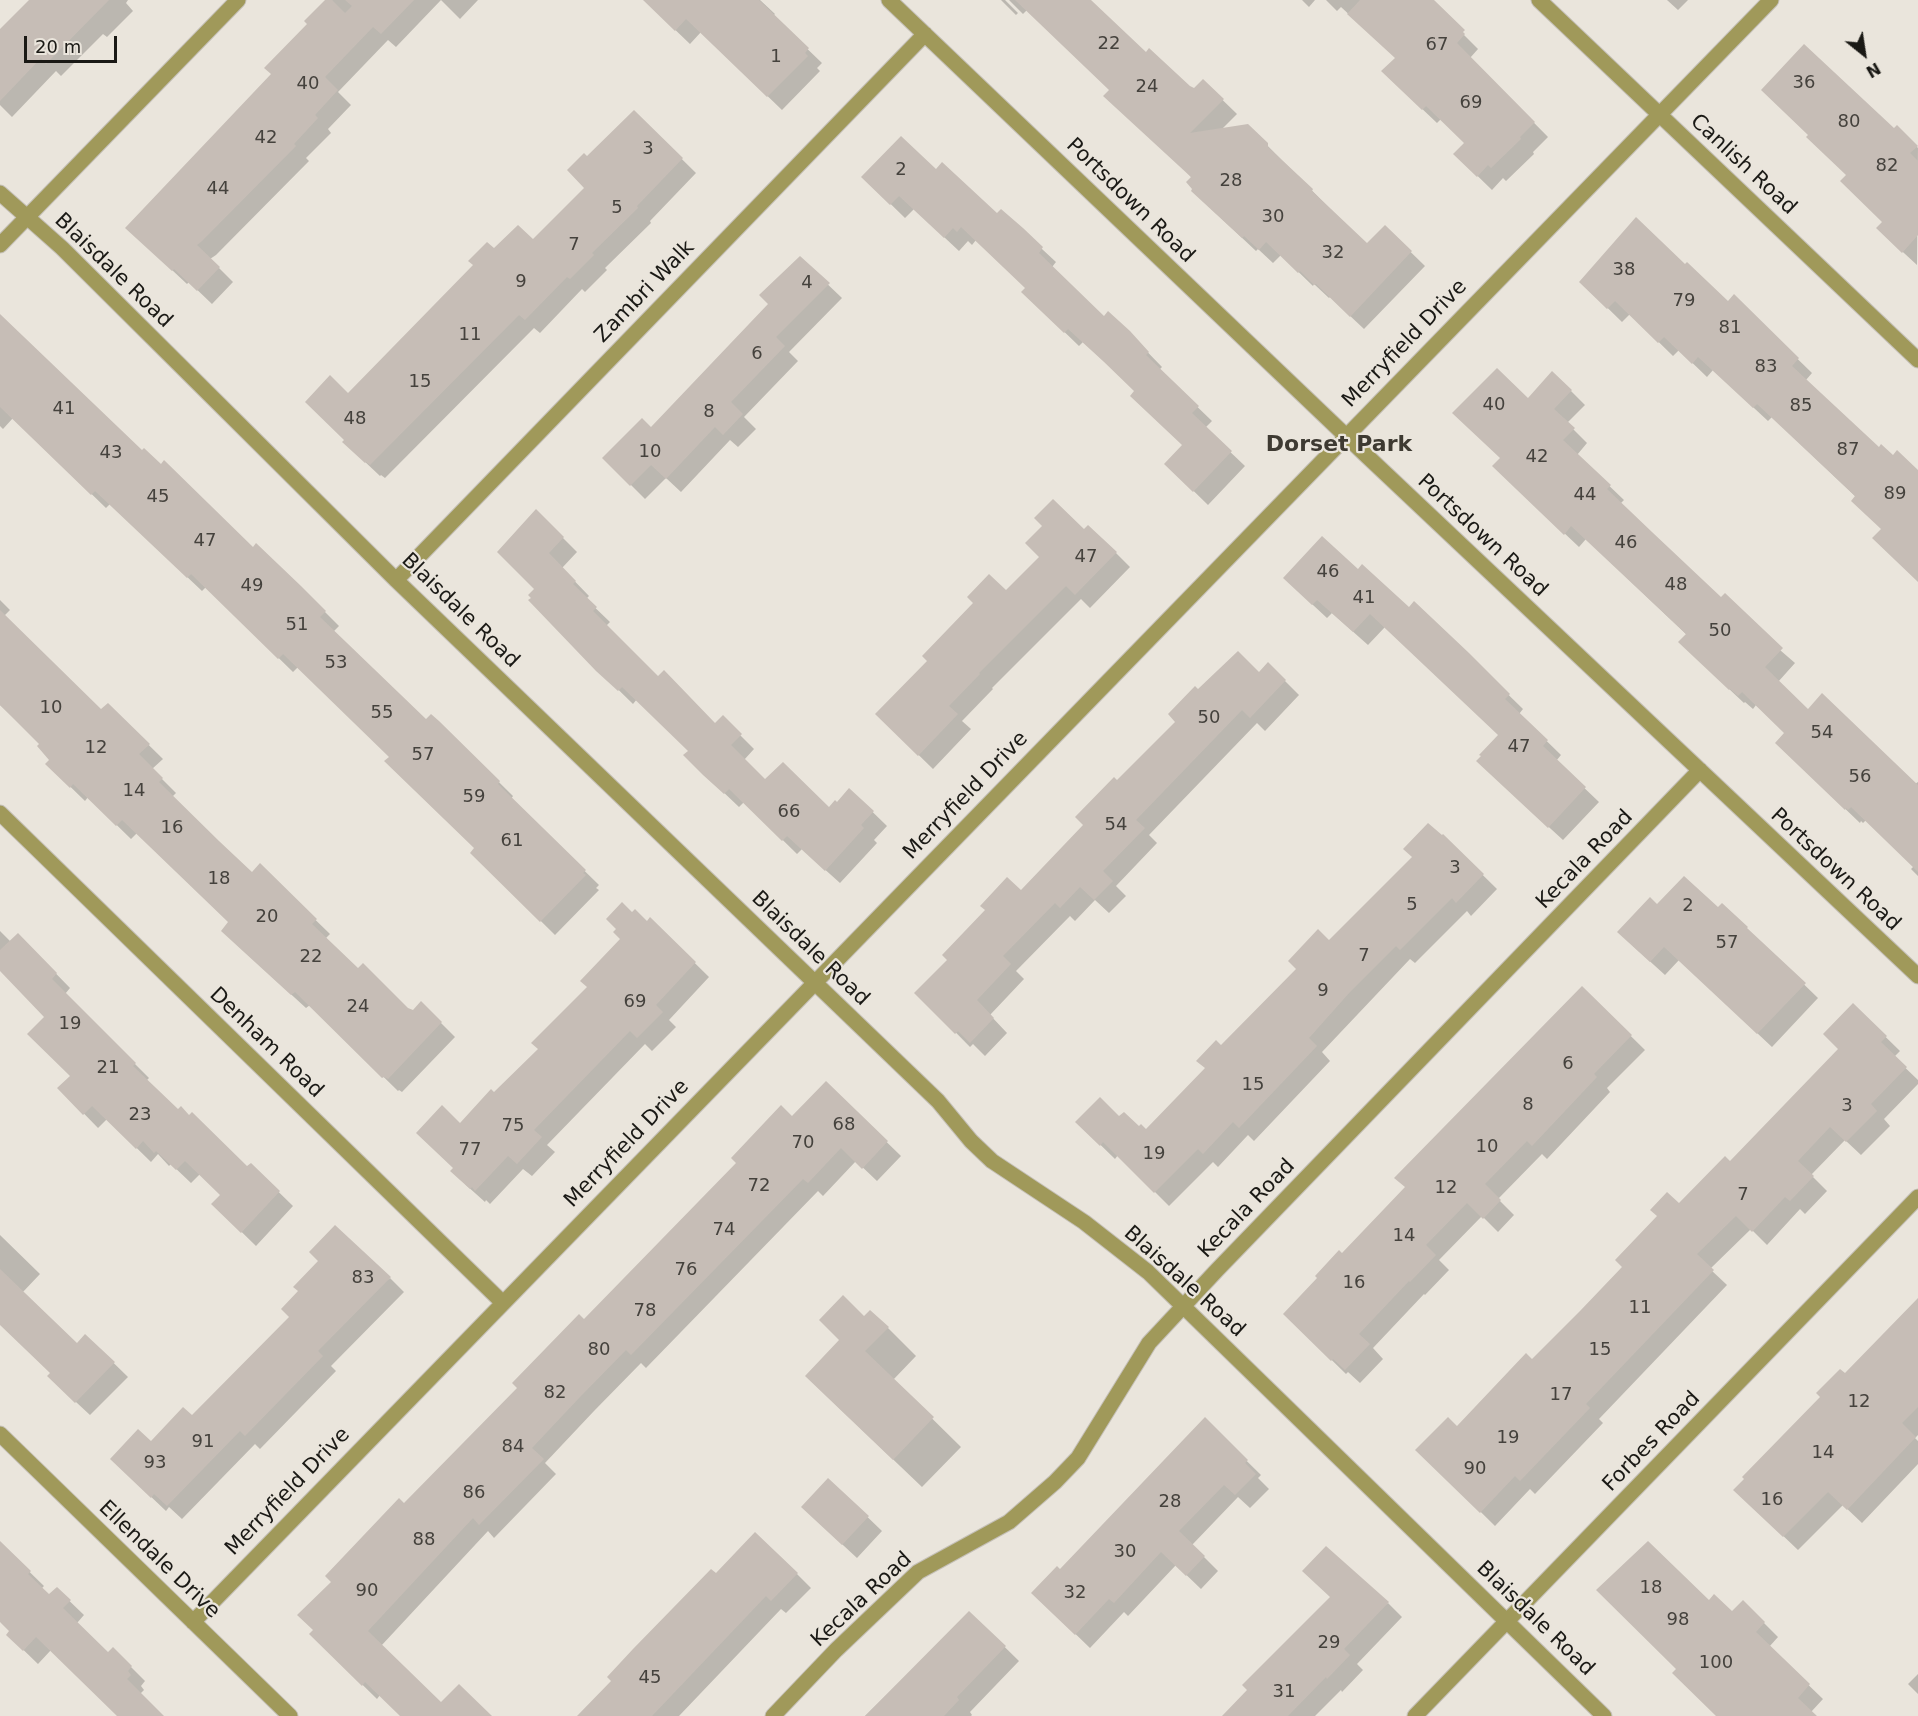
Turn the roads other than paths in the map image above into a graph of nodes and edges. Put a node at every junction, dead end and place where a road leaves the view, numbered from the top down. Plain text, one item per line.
1 (238, 0) edge
2 (889, 0) edge
3 (1539, 0) edge
4 (1771, 0) edge
5 (925, 34) junction
6 (1659, 115) junction
7 (0, 193) edge
8 (27, 217) junction
9 (0, 245) edge
10 (1918, 360) edge
11 (1346, 435) junction
12 (396, 580) junction
13 (1700, 770) junction
14 (0, 813) edge
15 (1918, 976) edge
16 (814, 982) junction
17 (1918, 1197) edge
18 (502, 1302) junction
19 (1184, 1306) junction
20 (0, 1434) edge
21 (193, 1622) junction
22 (1507, 1622) junction
23 (290, 1716) edge
24 (773, 1716) edge
25 (1415, 1716) edge
26 (1604, 1716) edge

1 - 8 street
2 - 5 street, Portsdown Road
3 - 6 street, Canlish Road
4 - 6 street, Merryfield Drive
5 - 11 street, Portsdown Road
5 - 12 street, Zambri Walk
6 - 10 street, Canlish Road
6 - 11 street, Merryfield Drive
7 - 8 street, Blaisdale Road
8 - 9 street
8 - 12 street, Blaisdale Road
11 - 13 street, Portsdown Road
11 - 16 street, Merryfield Drive
12 - 16 street, Blaisdale Road
13 - 15 street, Portsdown Road
13 - 19 street, Kecala Road
14 - 18 street, Denham Road
16 - 18 street, Merryfield Drive
16 - 19 street, Blaisdale Road
17 - 22 street, Forbes Road
18 - 21 street, Merryfield Drive
19 - 22 street, Blaisdale Road
19 - 24 street, Kecala Road
20 - 21 street, Ellendale Drive
21 - 23 street, Ellendale Drive
22 - 25 street, Forbes Road
22 - 26 street, Blaisdale Road

